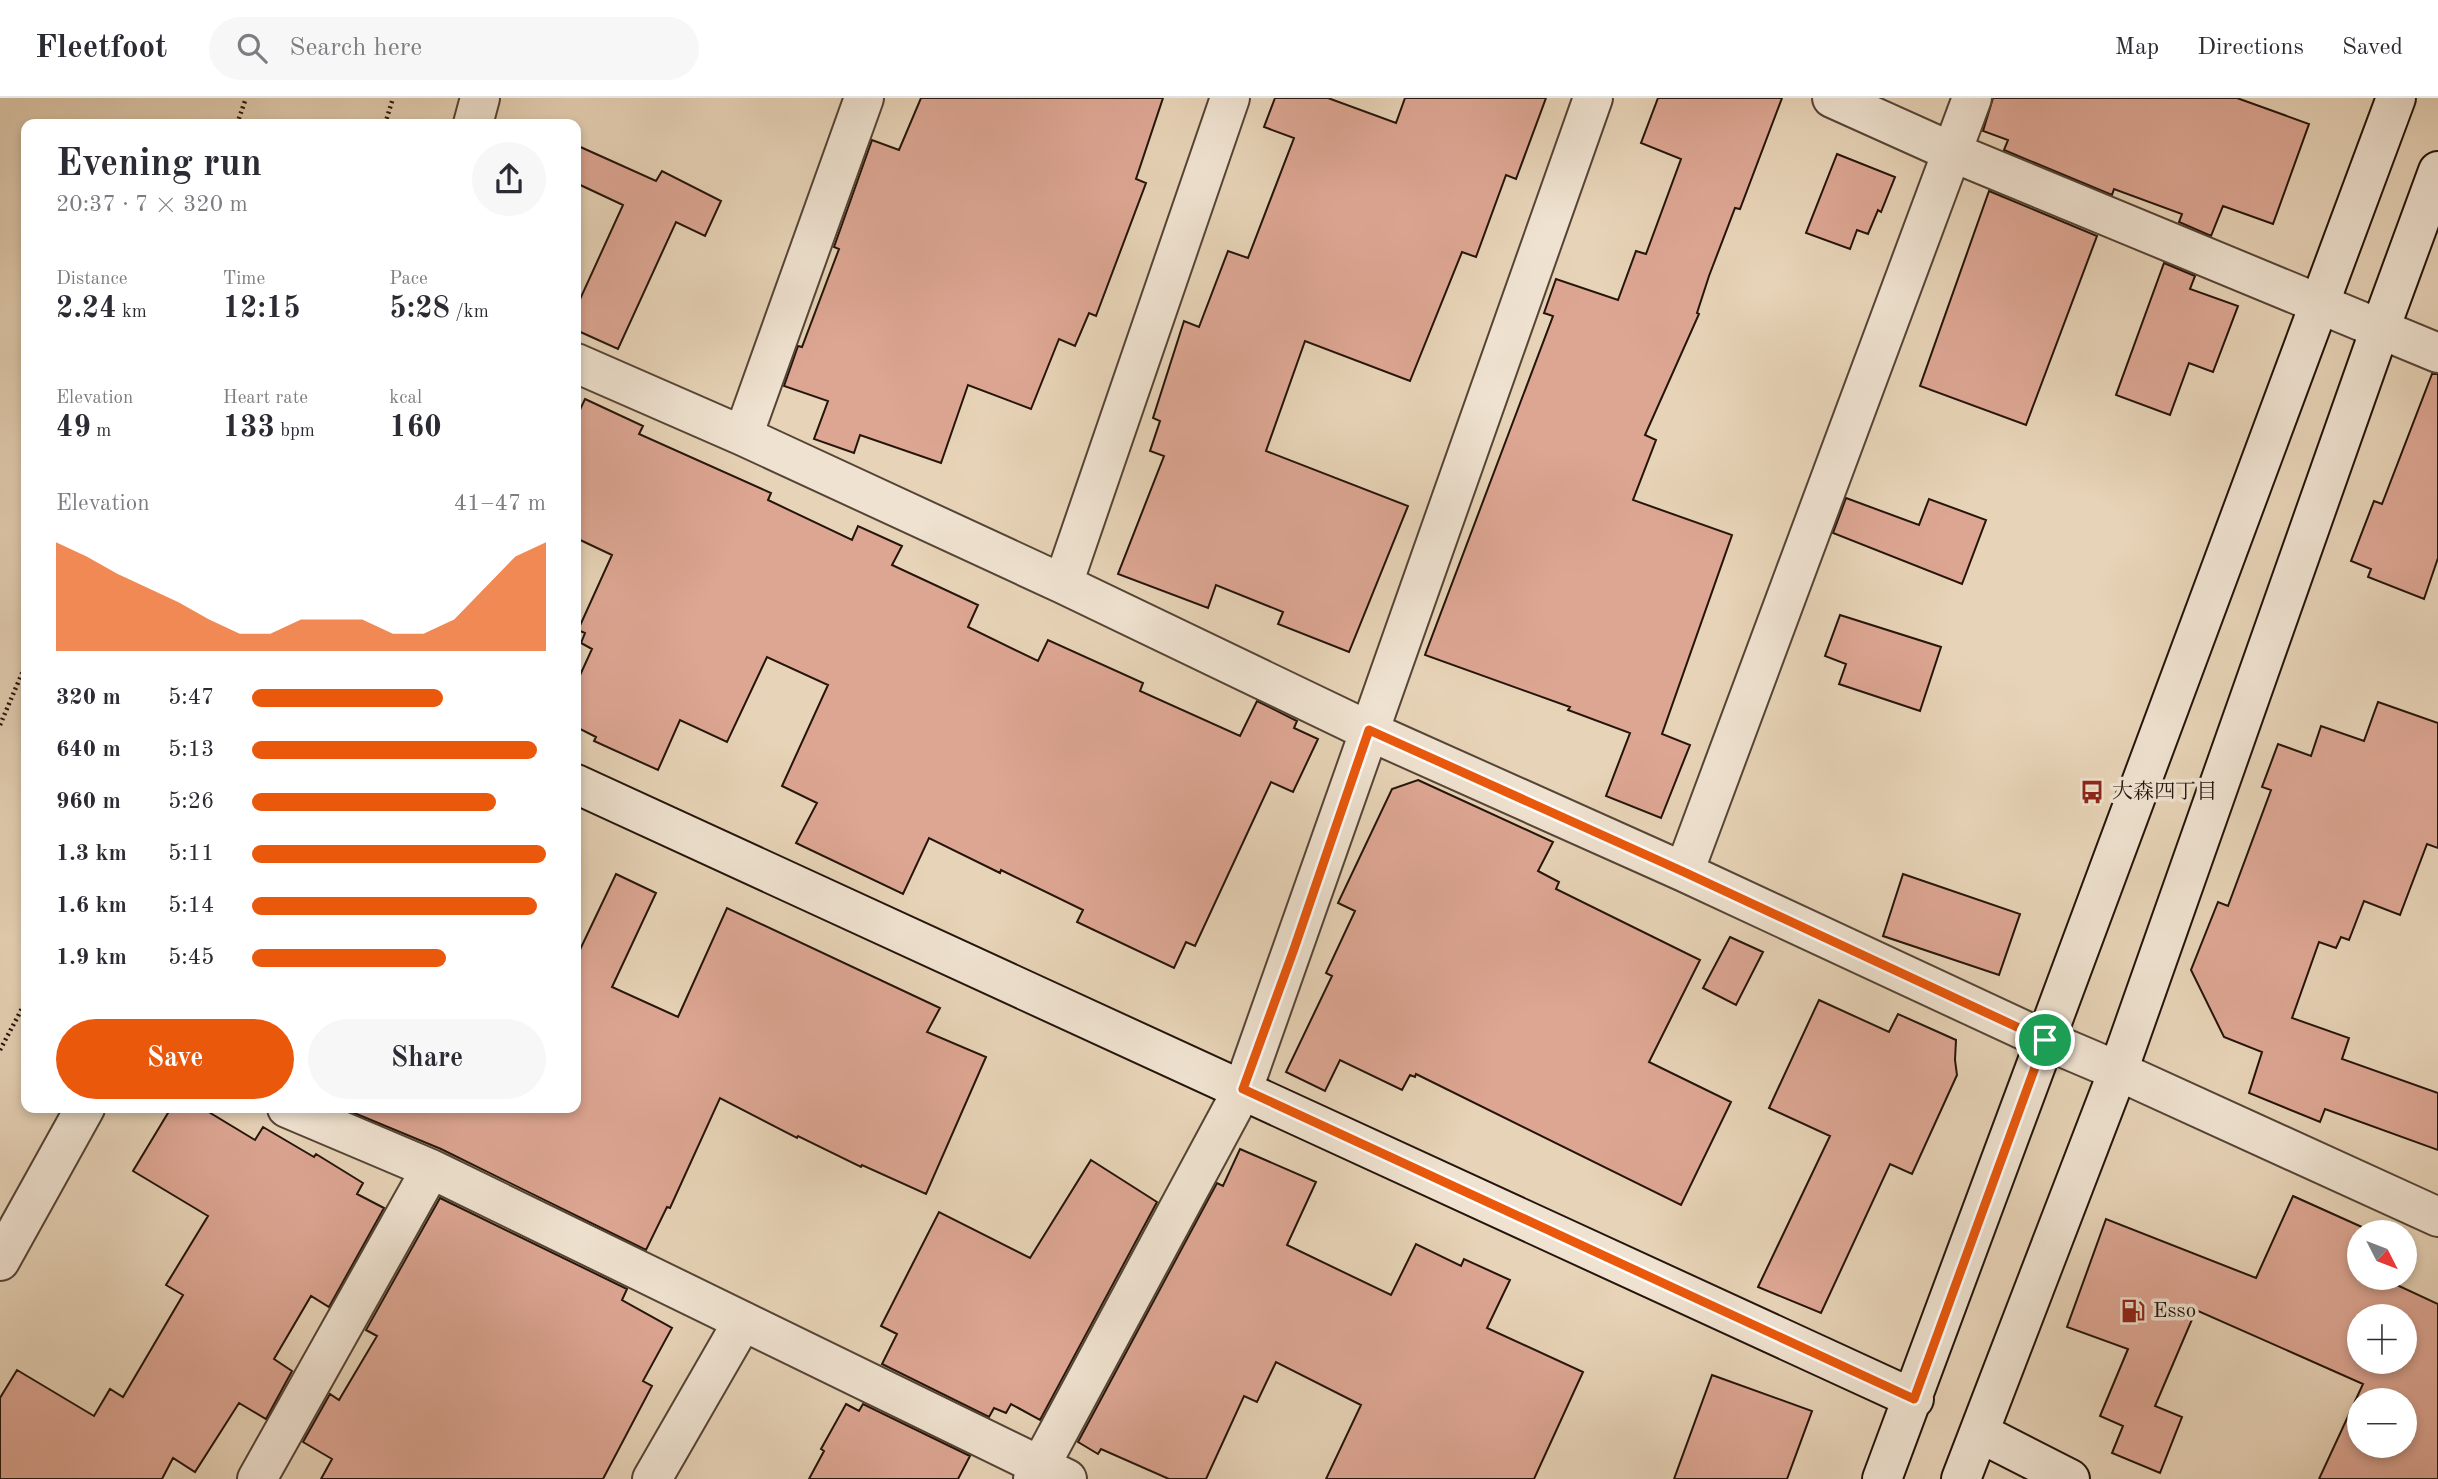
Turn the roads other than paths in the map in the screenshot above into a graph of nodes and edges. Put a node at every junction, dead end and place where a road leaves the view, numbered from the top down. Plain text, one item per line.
1 (480, 98) edge
2 (864, 98) edge
3 (1230, 98) edge
4 (1593, 98) edge
5 (1832, 98) edge
6 (1972, 98) edge
7 (2396, 98) edge
8 (474, 119) edge
9 (1952, 152) junction
10 (2438, 171) edge
11 (2320, 304) junction
12 (2380, 329) junction
13 (2438, 353) edge
14 (581, 365) edge
15 (743, 436) junction
16 (1063, 584) junction
17 (1369, 730) junction
18 (581, 786) edge
19 (1684, 872) junction
20 (2045, 1040) junction
21 (2118, 1071) junction
22 (1243, 1089) junction
23 (82, 1113) edge
24 (299, 1113) edge
25 (431, 1169) junction
26 (2438, 1217) edge
27 (0, 1262) edge
28 (743, 1321) junction
29 (1914, 1399) junction
30 (1980, 1433) junction
31 (1046, 1475) edge
32 (257, 1479) edge
33 (652, 1479) edge
34 (1882, 1479) edge
35 (1961, 1479) edge
36 (2070, 1479) edge

1 - 8 street
2 - 15 street
3 - 16 street
4 - 17 street
5 - 9 street
6 - 9 street
7 - 11 street
9 - 11 street
9 - 19 street
10 - 12 street
11 - 12 street
11 - 20 street
12 - 13 street
12 - 21 street
14 - 15 street
15 - 16 street
16 - 17 street
17 - 19 street
17 - 22 street
18 - 22 street
19 - 20 street
20 - 21 street
20 - 29 street
21 - 26 street
21 - 30 street
22 - 29 street
22 - 31 street
23 - 27 street
24 - 25 street
25 - 28 street
25 - 32 street
28 - 31 street
28 - 33 street
29 - 34 street
30 - 35 street
30 - 36 street

